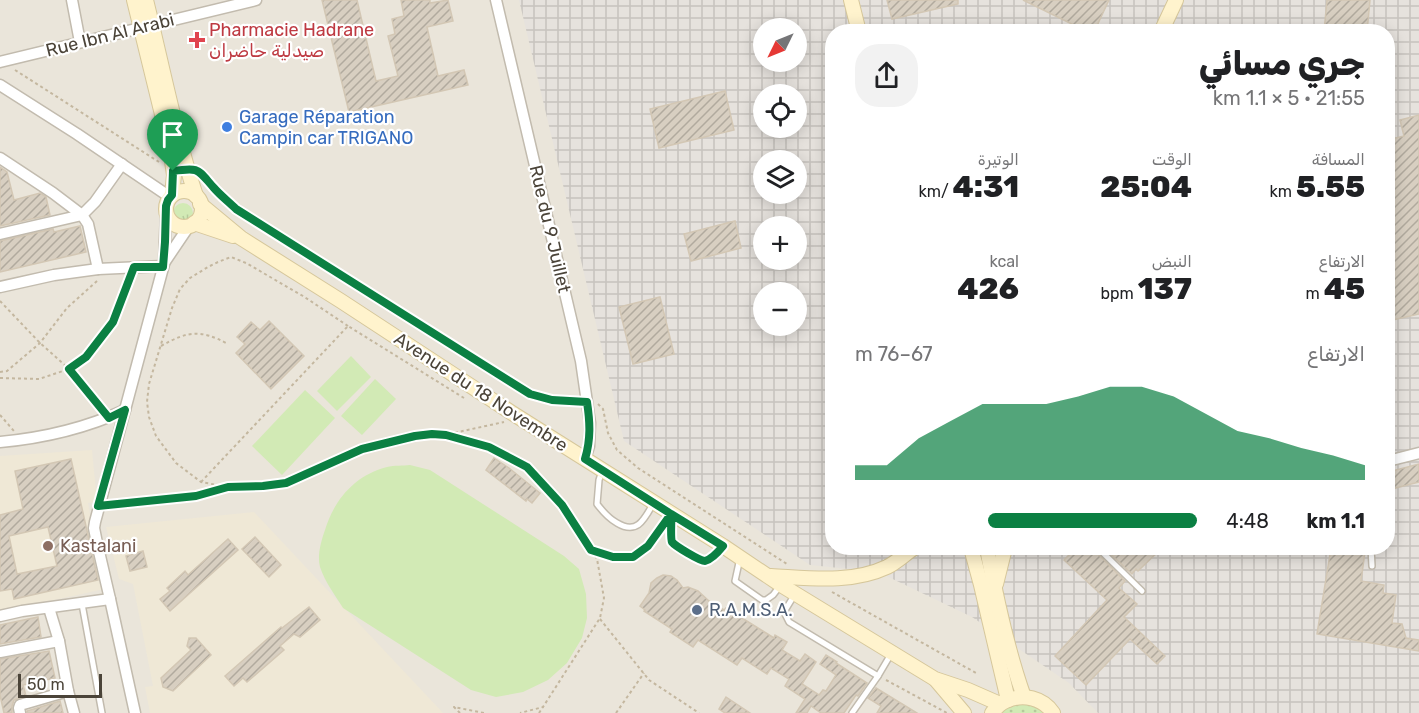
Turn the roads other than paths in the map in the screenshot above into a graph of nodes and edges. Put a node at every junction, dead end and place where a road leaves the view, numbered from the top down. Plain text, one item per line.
1 (72, 0) edge
2 (134, 0) edge
3 (146, 0) edge
4 (256, 0) edge
5 (496, 0) edge
6 (852, 0) edge
7 (1176, 0) edge
8 (857, 24) edge
9 (1165, 24) edge
10 (146, 27) junction
11 (80, 42) junction
12 (1, 62) edge
13 (0, 85) edge
14 (0, 158) edge
15 (122, 164) junction
16 (180, 170) junction
17 (171, 196) junction
18 (198, 200) junction
19 (166, 213) junction
20 (82, 215) junction
21 (192, 225) junction
22 (0, 234) edge
23 (241, 238) junction
24 (164, 265) junction
25 (102, 273) junction
26 (0, 287) edge
27 (125, 410) junction
28 (0, 442) edge
29 (1419, 453) edge
30 (585, 459) junction
31 (1395, 459) edge
32 (602, 470) junction
33 (654, 503) junction
34 (671, 514) junction
35 (723, 546) junction
36 (904, 555) edge
37 (973, 555) edge
38 (988, 555) edge
39 (1003, 555) edge
40 (1105, 555) edge
41 (1371, 555) edge
42 (741, 557) junction
43 (1372, 566) dead end
44 (776, 581) junction
45 (994, 588) junction
46 (1142, 591) dead end
47 (796, 593) junction
48 (110, 599) junction
49 (82, 604) junction
50 (49, 608) junction
51 (0, 616) edge
52 (59, 641) junction
53 (0, 652) edge
54 (892, 653) junction
55 (878, 676) junction
56 (935, 679) junction
57 (68, 691) junction
58 (1024, 697) junction
59 (1000, 706) edge
60 (20, 713) edge
61 (74, 713) edge
62 (102, 713) edge
63 (135, 713) edge
64 (852, 713) edge
65 (964, 713) edge
66 (1053, 713) edge

1 - 11 street
2 - 10 street
3 - 10 street
4 - 10 street, Rue Ibn Al Arabi
5 - 30 street, Rue du 9 Juillet
6 - 8 street
7 - 9 street
10 - 11 street, Rue Ibn Al Arabi
10 - 16 street
11 - 12 street, Rue Ibn Al Arabi
13 - 15 street
14 - 20 street
15 - 17 street
15 - 20 street
16 - 17 street
16 - 18 street
17 - 18 street
17 - 19 street
18 - 21 street
18 - 23 street, Avenue du 18 Novembre
19 - 21 street
19 - 24 street
20 - 22 street
20 - 25 street
21 - 23 street, Avenue du 18 Novembre
21 - 24 street
23 - 30 street, Avenue du 18 Novembre
24 - 25 street
24 - 27 street
25 - 26 street
27 - 28 street
27 - 48 street
29 - 31 street
30 - 32 street, Avenue du 18 Novembre
32 - 33 street, Avenue du 18 Novembre
32 - 33 lane
33 - 34 street, Avenue du 18 Novembre
34 - 35 street, Avenue du 18 Novembre
34 - 35 lane
35 - 42 street, Avenue du 18 Novembre
36 - 44 street
37 - 59 street
38 - 45 street
39 - 45 street
40 - 46 lane
41 - 43 lane
42 - 44 street, Avenue du 18 Novembre
42 - 44 lane
44 - 47 street, Avenue du 18 Novembre
45 - 58 street
47 - 54 street, Avenue du 18 Novembre
47 - 55 lane
48 - 49 street
48 - 63 street
49 - 50 street
49 - 62 lane
50 - 51 street
50 - 52 street
52 - 53 street
52 - 57 street
54 - 55 lane
54 - 56 street, Avenue du 18 Novembre
55 - 64 lane
56 - 59 street, Avenue du 18 Novembre
56 - 65 street, Avenue du 18 Novembre
57 - 60 street
57 - 61 street
58 - 59 street
58 - 66 street

